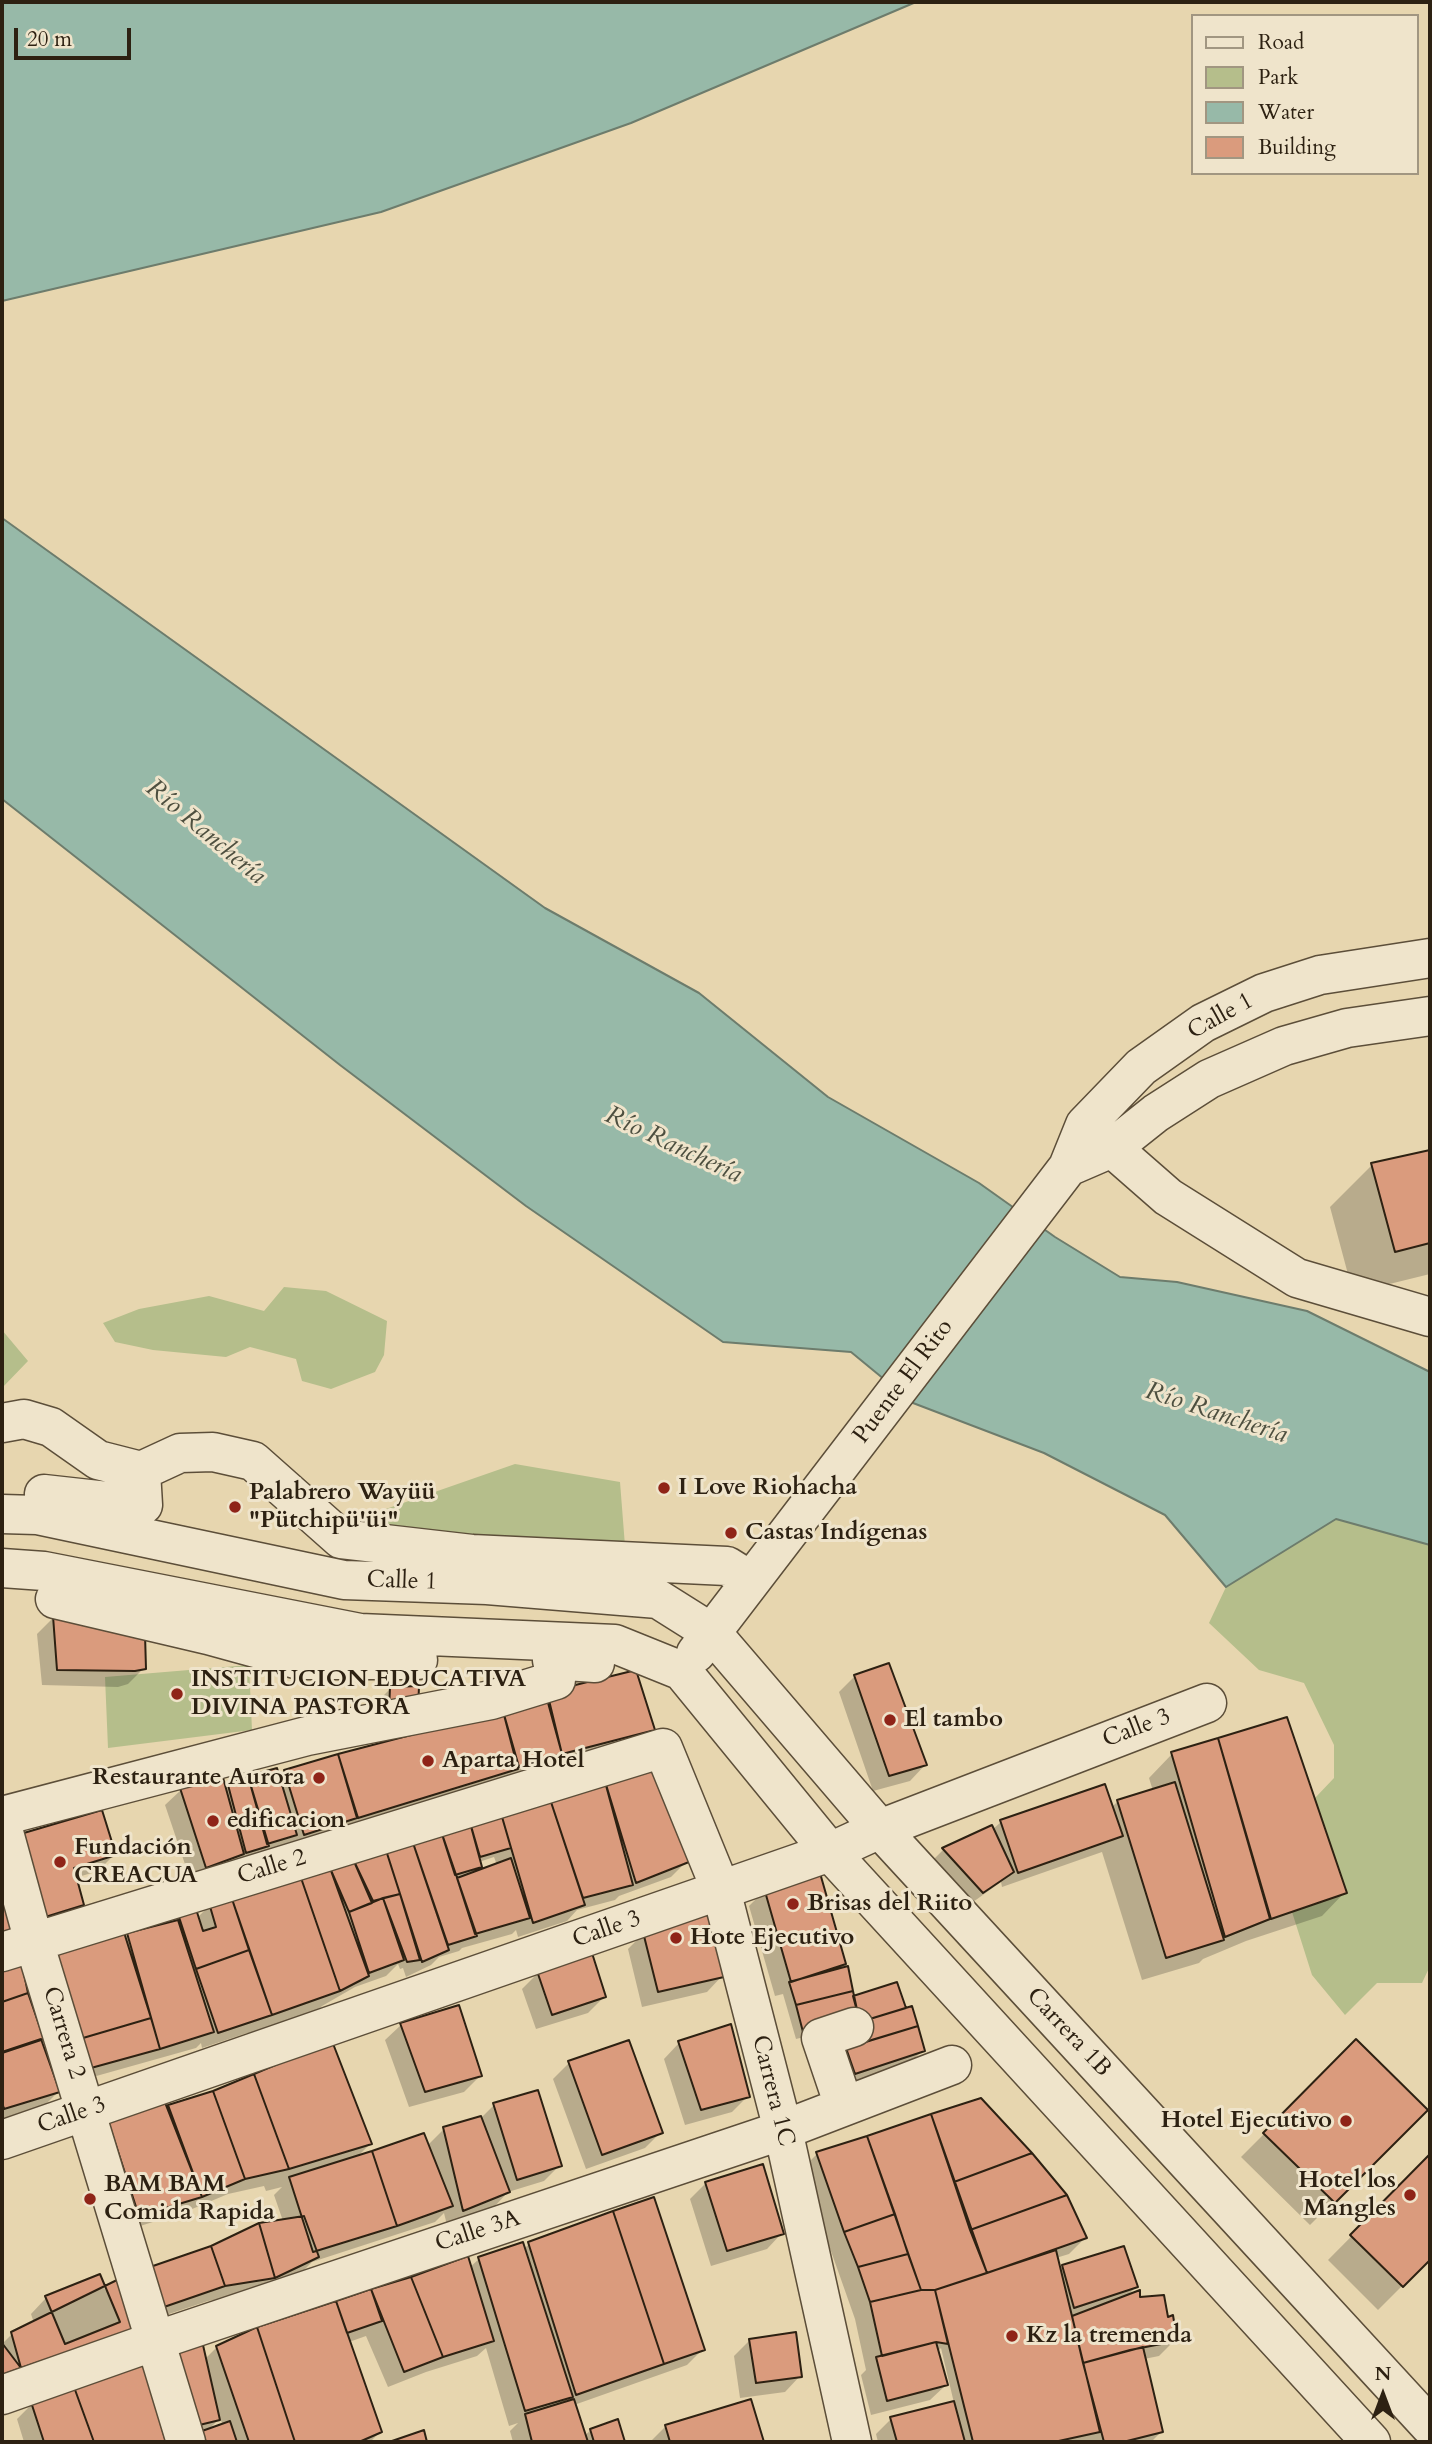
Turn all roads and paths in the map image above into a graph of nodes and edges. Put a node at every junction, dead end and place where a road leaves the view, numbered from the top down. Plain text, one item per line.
1 (1430, 958) edge
2 (1430, 1016) edge
3 (1112, 1148) junction
4 (1068, 1167) junction
5 (1043, 1200) joint
6 (1430, 1317) edge
7 (2, 1423) edge
8 (141, 1471) junction
9 (2, 1489) edge
10 (2, 1514) edge
11 (2, 1569) edge
12 (758, 1572) junction
13 (2, 1591) edge
14 (712, 1633) junction
15 (615, 1644) junction
16 (552, 1660) junction
17 (682, 1671) junction
18 (1207, 1703) dead end
19 (663, 1748) joint
20 (2, 1816) edge
21 (2, 1825) edge
22 (880, 1829) junction
23 (830, 1852) junction
24 (720, 1890) junction
25 (18, 1947) edge
26 (854, 2027) dead end
27 (952, 2065) dead end
28 (845, 2106) junction
29 (87, 2111) junction
30 (783, 2130) junction
31 (2, 2140) edge
32 (155, 2340) junction
33 (2, 2395) edge
34 (1430, 2426) edge
35 (187, 2442) edge
36 (852, 2442) edge
37 (1371, 2442) edge

1 - 4 street, Calle 1
2 - 3 street, Calle 1
3 - 4 street, Calle 1
3 - 6 street
4 - 5 street, Calle 1
5 - 12 street, Puente El Rito
7 - 8 street
8 - 9 street
8 - 12 street
10 - 14 street, Calle 1
11 - 15 street
12 - 14 street
13 - 16 street
14 - 17 street
14 - 22 street, Carrera 1B
15 - 16 street
15 - 17 street
16 - 20 street
17 - 23 street
18 - 22 street, Calle 3
19 - 24 street, Carrera 1C
19 - 25 street, Calle 2
21 - 25 street, Carrera 2
22 - 23 street, Calle 3
22 - 34 street, Carrera 1B
23 - 24 street, Calle 3
23 - 37 street
24 - 29 street, Calle 3
24 - 30 street, Carrera 1C
25 - 29 street, Carrera 2
26 - 28 street
27 - 28 street, Calle 3A
28 - 30 street, Calle 3A
29 - 31 street, Calle 3
29 - 32 street, Carrera 2
30 - 32 street, Calle 3A
30 - 36 street, Carrera 1C
32 - 33 street, Calle 3A
32 - 35 street, Carrera 2

